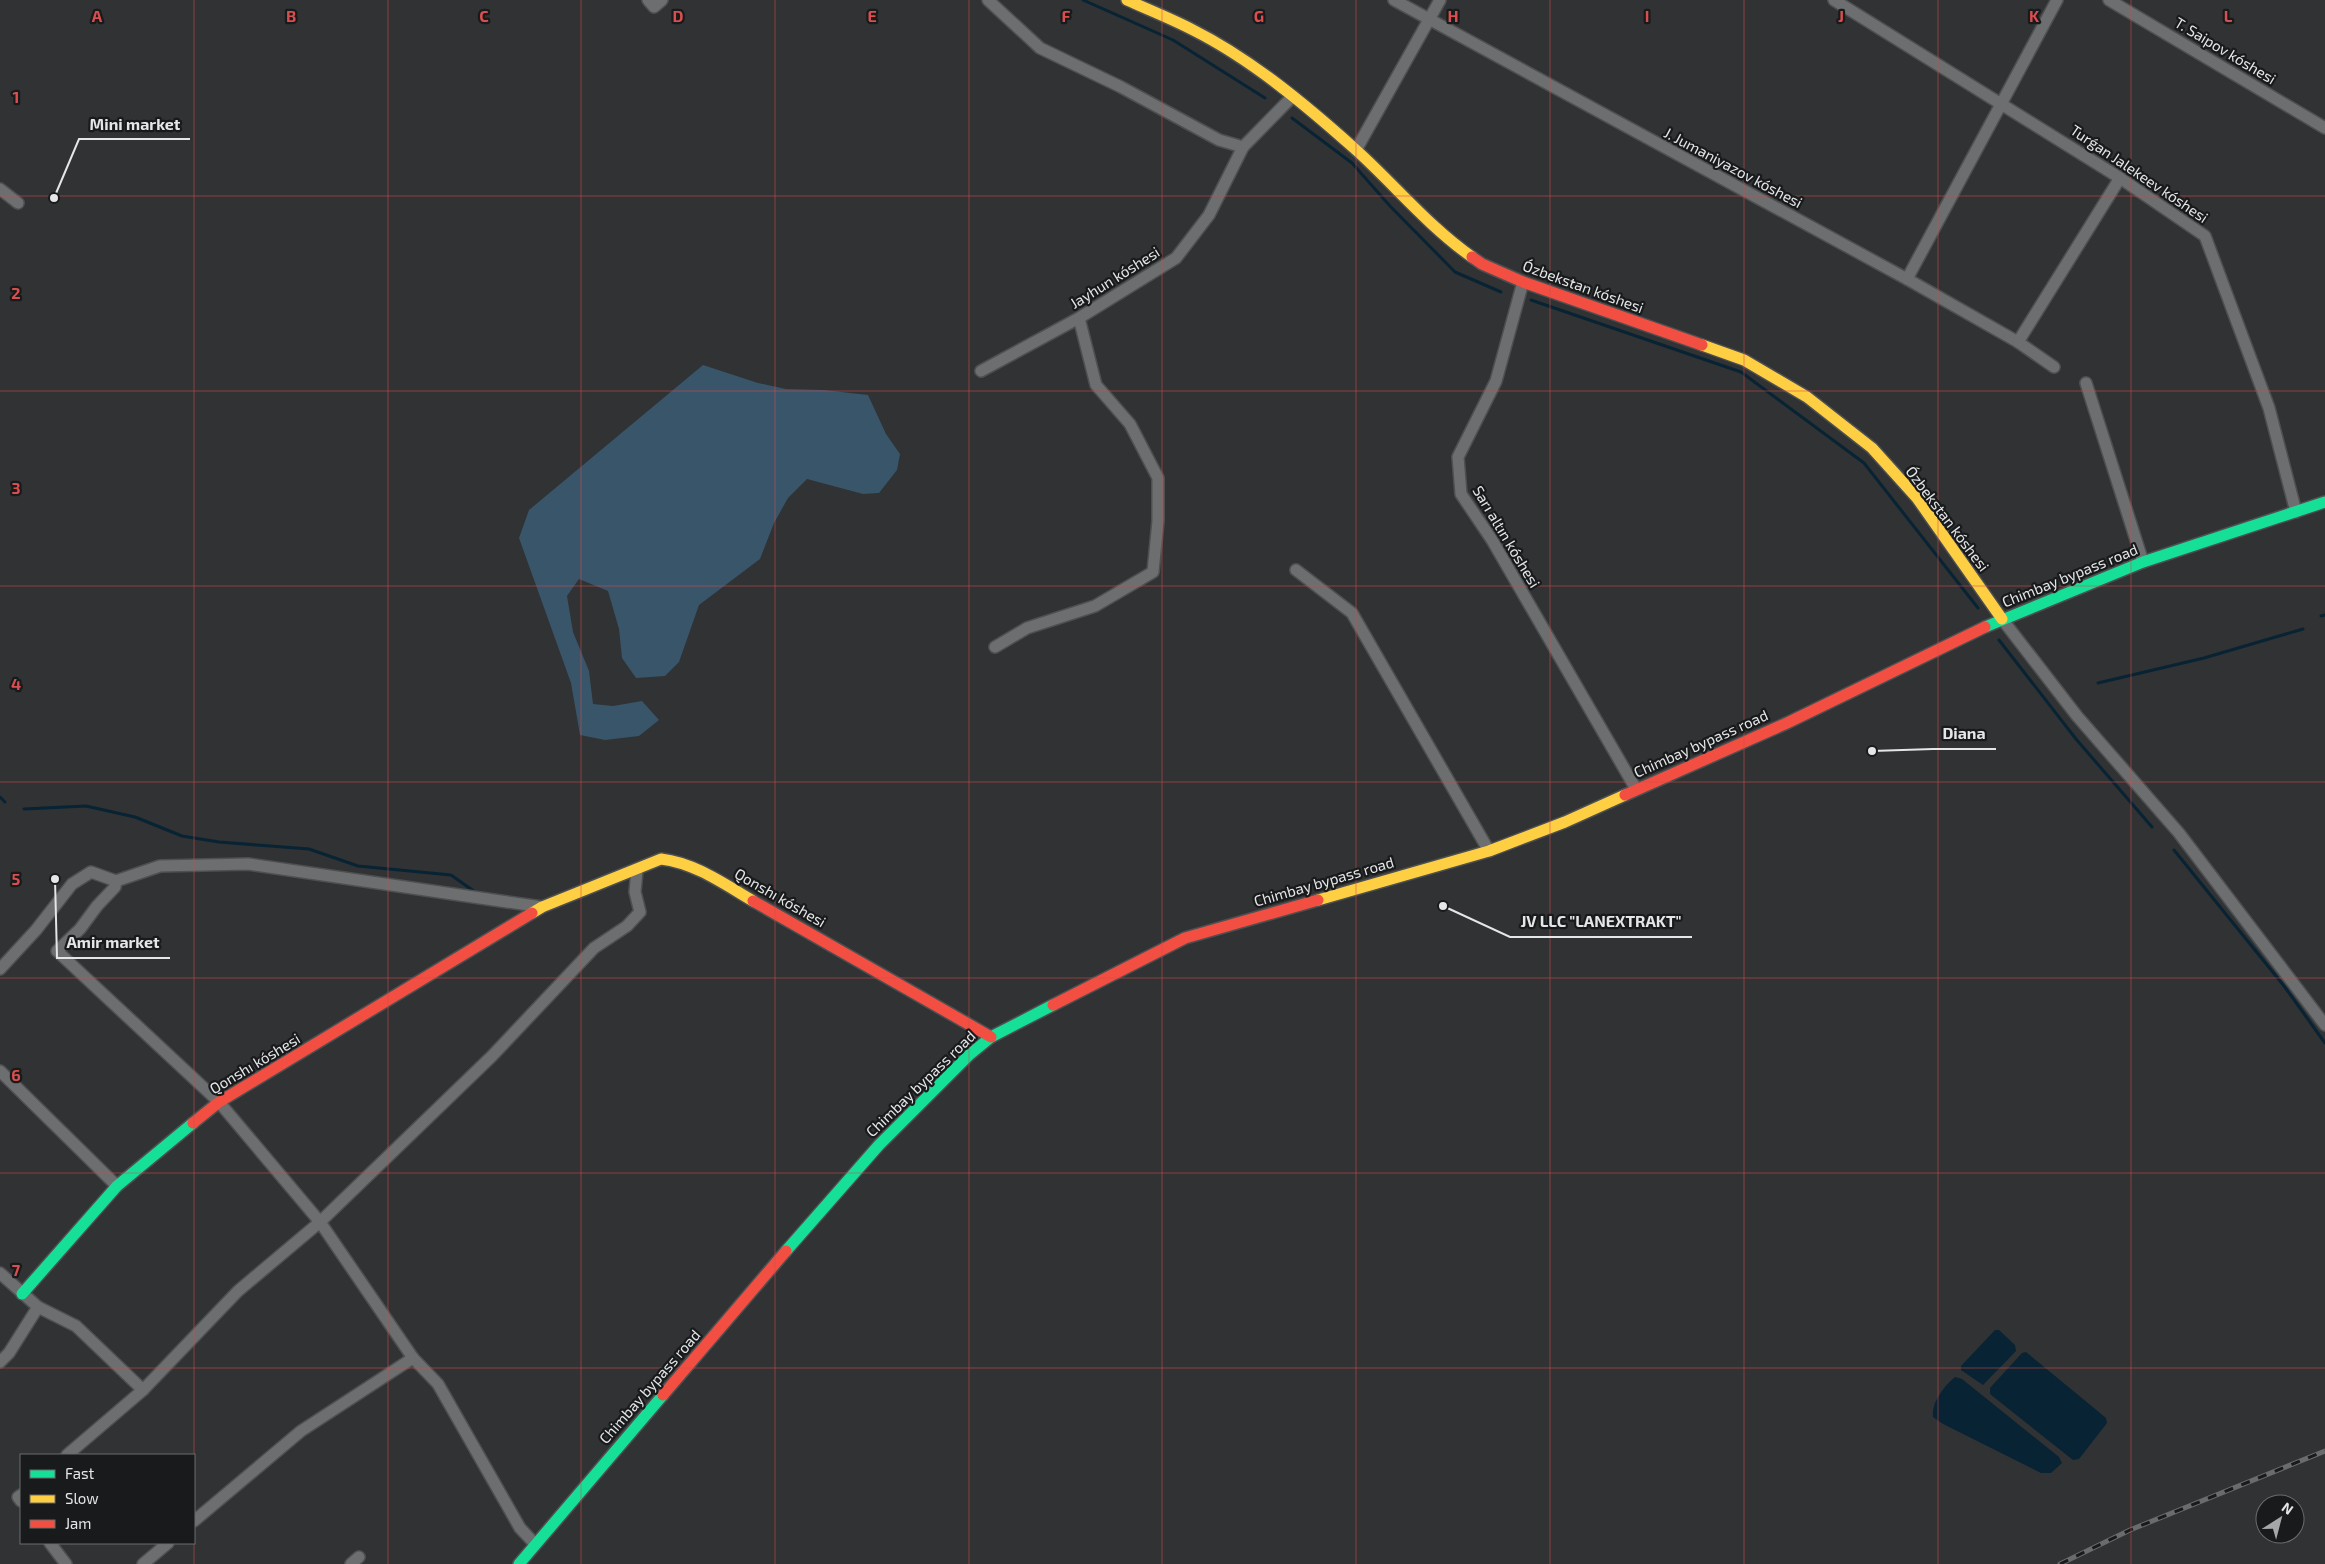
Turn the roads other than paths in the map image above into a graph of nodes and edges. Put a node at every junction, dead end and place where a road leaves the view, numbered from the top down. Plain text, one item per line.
1 (648, 0) edge
2 (662, 0) edge
3 (988, 0) edge
4 (1127, 0) edge
5 (1394, 0) edge
6 (1440, 0) edge
7 (1834, 0) edge
8 (2057, 0) edge
9 (2109, 0) edge
10 (1430, 21) junction
11 (1293, 96) junction
12 (2000, 102) junction
13 (2325, 128) edge
14 (1243, 147) junction
15 (1356, 150) junction
16 (2120, 178) junction
17 (0, 189) edge
18 (18, 203) dead end
19 (1907, 279) junction
20 (1523, 282) junction
21 (1079, 318) junction
22 (2018, 342) junction
23 (2054, 367) dead end
24 (981, 371) dead end
25 (2086, 383) dead end
26 (2325, 502) edge
27 (2296, 512) junction
28 (2143, 562) junction
29 (1296, 570) dead end
30 (2002, 619) junction
31 (995, 647) dead end
32 (1636, 790) junction
33 (1489, 851) junction
34 (637, 870) junction
35 (116, 881) junction
36 (542, 907) junction
37 (0, 969) edge
38 (2325, 1025) edge
39 (991, 1037) junction
40 (0, 1071) edge
41 (219, 1102) junction
42 (117, 1186) junction
43 (320, 1222) junction
44 (0, 1273) edge
45 (22, 1294) junction
46 (38, 1307) junction
47 (413, 1358) junction
48 (0, 1362) edge
49 (143, 1390) junction
50 (68, 1454) edge
51 (195, 1520) edge
52 (51, 1544) edge
53 (167, 1544) edge
54 (536, 1544) junction
55 (66, 1564) edge
56 (143, 1564) edge
57 (519, 1564) edge

1 - 2 street
3 - 14 street
4 - 11 street, Ózbekstan kóshesi
5 - 10 street, J. Jumaniyazov kóshesi
6 - 10 street
7 - 12 street, Turǵan Jalekeev kóshesi
8 - 12 street
9 - 13 street, T. Saipov kóshesi
10 - 15 street
10 - 19 street, J. Jumaniyazov kóshesi
11 - 14 street, Jayhun kóshesi
11 - 15 street, Ózbekstan kóshesi
12 - 16 street, Turǵan Jalekeev kóshesi
12 - 19 street
14 - 21 street, Jayhun kóshesi
15 - 20 street, Ózbekstan kóshesi
16 - 22 street
16 - 27 street, Turǵan Jalekeev kóshesi
17 - 18 street
19 - 22 street, J. Jumaniyazov kóshesi
20 - 30 street, Ózbekstan kóshesi
20 - 32 street, Sarı altın kóshesi
21 - 24 street, Jayhun kóshesi
21 - 31 street
22 - 23 street, J. Jumaniyazov kóshesi
25 - 28 street
26 - 27 street, Chimbay bypass road
27 - 28 street, Chimbay bypass road
28 - 30 street, Chimbay bypass road
29 - 33 street
30 - 32 street, Chimbay bypass road
30 - 38 street
32 - 33 street, Chimbay bypass road
33 - 39 street, Chimbay bypass road
34 - 36 street, Qonshı kóshesi
34 - 39 street, Qonshı kóshesi
34 - 43 street
35 - 36 street, Qonshı kóshesi
35 - 37 street
35 - 41 street
36 - 41 street, Qonshı kóshesi
39 - 54 street, Chimbay bypass road
40 - 42 street
41 - 42 street, Qonshı kóshesi
41 - 43 street
42 - 45 street, Qonshı kóshesi
43 - 47 street
43 - 49 street
44 - 45 street
45 - 46 street
46 - 48 street
46 - 49 street
47 - 51 street
47 - 54 street
49 - 50 street
52 - 55 street
53 - 56 street
54 - 57 street, Chimbay bypass road

